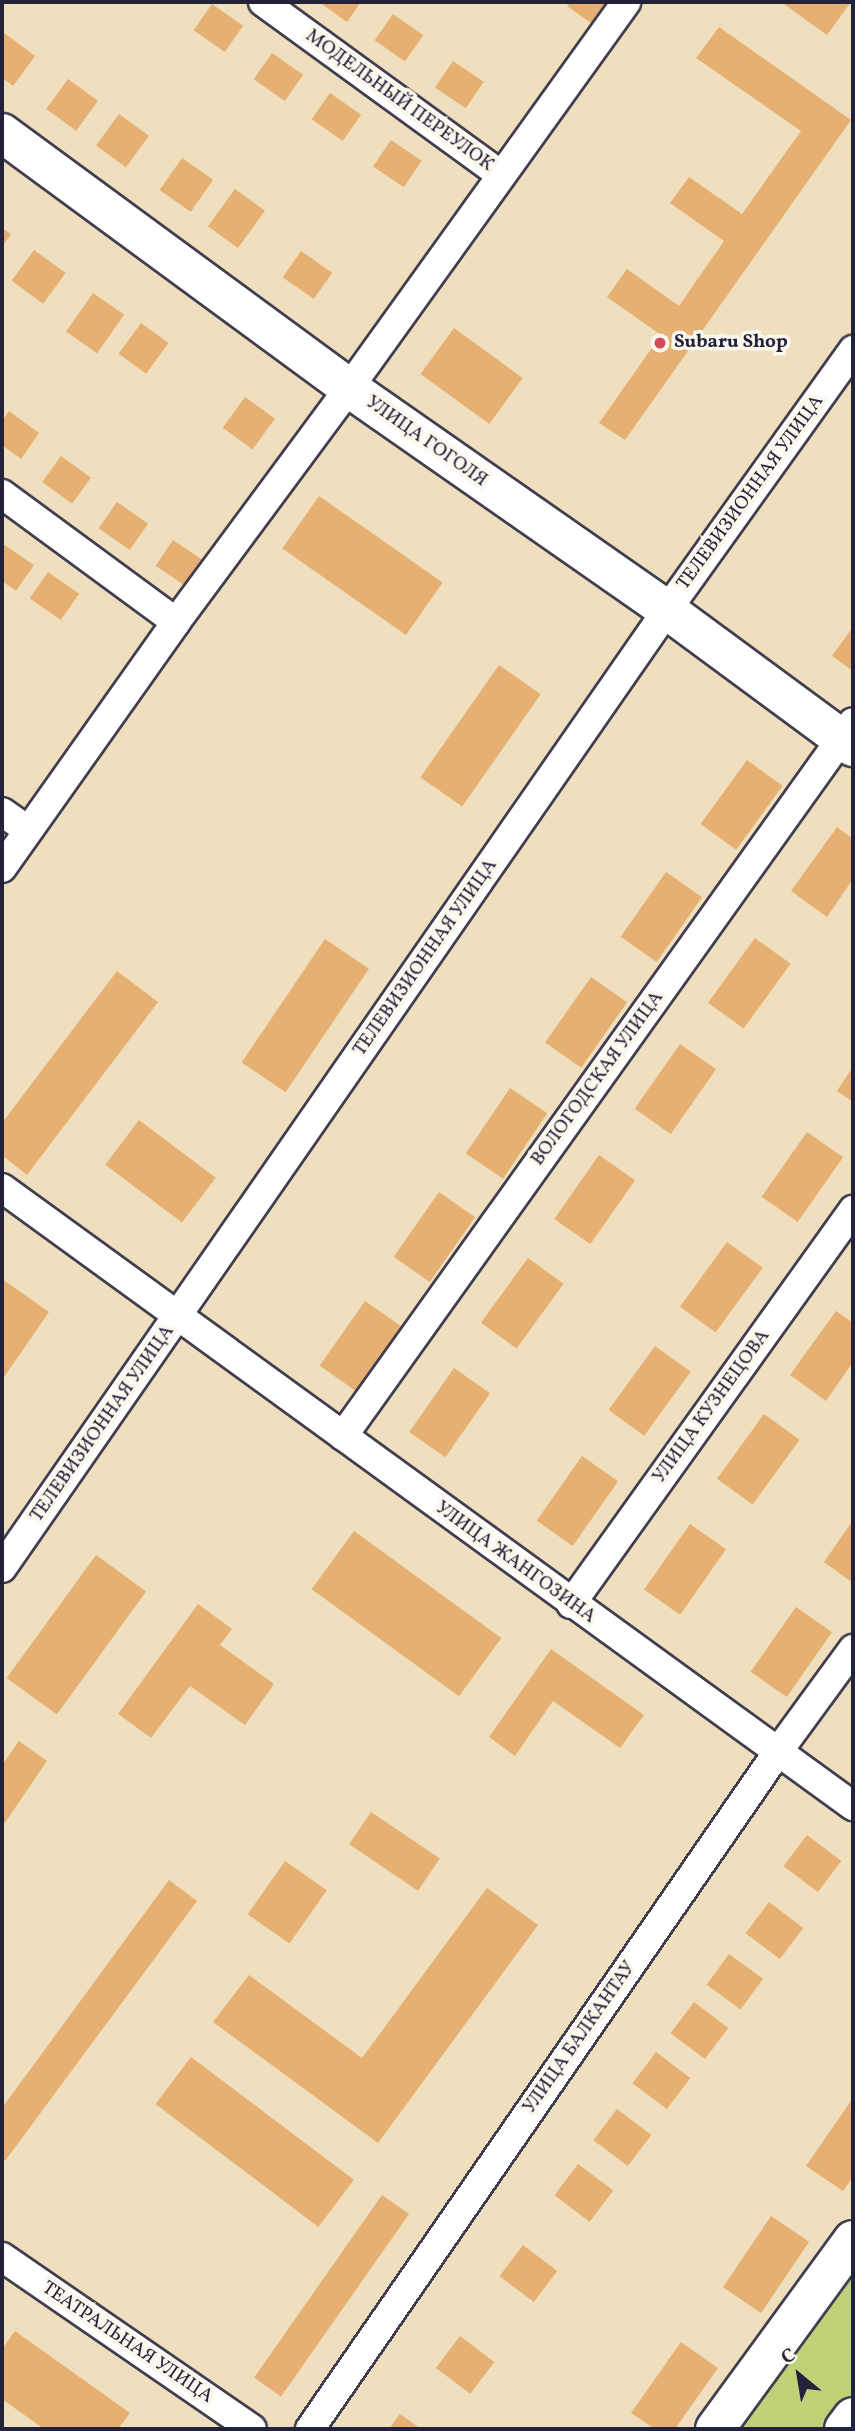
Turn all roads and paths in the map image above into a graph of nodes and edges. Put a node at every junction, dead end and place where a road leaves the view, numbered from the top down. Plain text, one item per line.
1 (263, 2) edge
2 (626, 2) edge
3 (2, 133) edge
4 (501, 175) junction
5 (853, 350) edge
6 (349, 388) junction
7 (2, 494) edge
8 (667, 610) junction
9 (176, 622) junction
10 (849, 736) edge
11 (2, 812) edge
12 (28, 831) junction
13 (2, 868) edge
14 (2, 1188) edge
15 (853, 1210) edge
16 (179, 1315) junction
17 (343, 1436) junction
18 (2, 1568) edge
19 (571, 1604) junction
20 (853, 1649) edge
21 (777, 1753) junction
22 (853, 1807) edge
23 (853, 2239) edge
24 (2, 2257) edge
25 (853, 2417) edge
26 (252, 2429) edge
27 (310, 2429) edge
28 (715, 2429) edge
29 (844, 2429) edge

1 - 4 street, МОДЕЛЬНЫЙ ПЕРЕУЛОК
2 - 4 street
3 - 6 main road, УЛИЦА ГОГОЛЯ
4 - 6 street
5 - 8 street, ТЕЛЕВИЗИОННАЯ УЛИЦА
6 - 8 main road, УЛИЦА ГОГОЛЯ
6 - 9 street
7 - 9 street
8 - 10 main road, УЛИЦА ГОГОЛЯ
8 - 16 street, ТЕЛЕВИЗИОННАЯ УЛИЦА
9 - 12 street
10 - 17 street, ВОЛОГОДСКАЯ УЛИЦА
11 - 12 street
12 - 13 street
14 - 16 street, УЛИЦА ЖАНГОЗИНА
15 - 19 street, УЛИЦА КУЗНЕЦОВА
16 - 17 street, УЛИЦА ЖАНГОЗИНА
16 - 18 street, ТЕЛЕВИЗИОННАЯ УЛИЦА
17 - 19 street, УЛИЦА ЖАНГОЗИНА
19 - 21 street, УЛИЦА ЖАНГОЗИНА
20 - 21 street, УЛИЦА БАЛКАНТАУ
21 - 22 street, УЛИЦА ЖАНГОЗИНА
21 - 27 street, УЛИЦА БАЛКАНТАУ
23 - 28 main road
24 - 26 street, ТЕАТРАЛЬНАЯ УЛИЦА
25 - 29 main road

